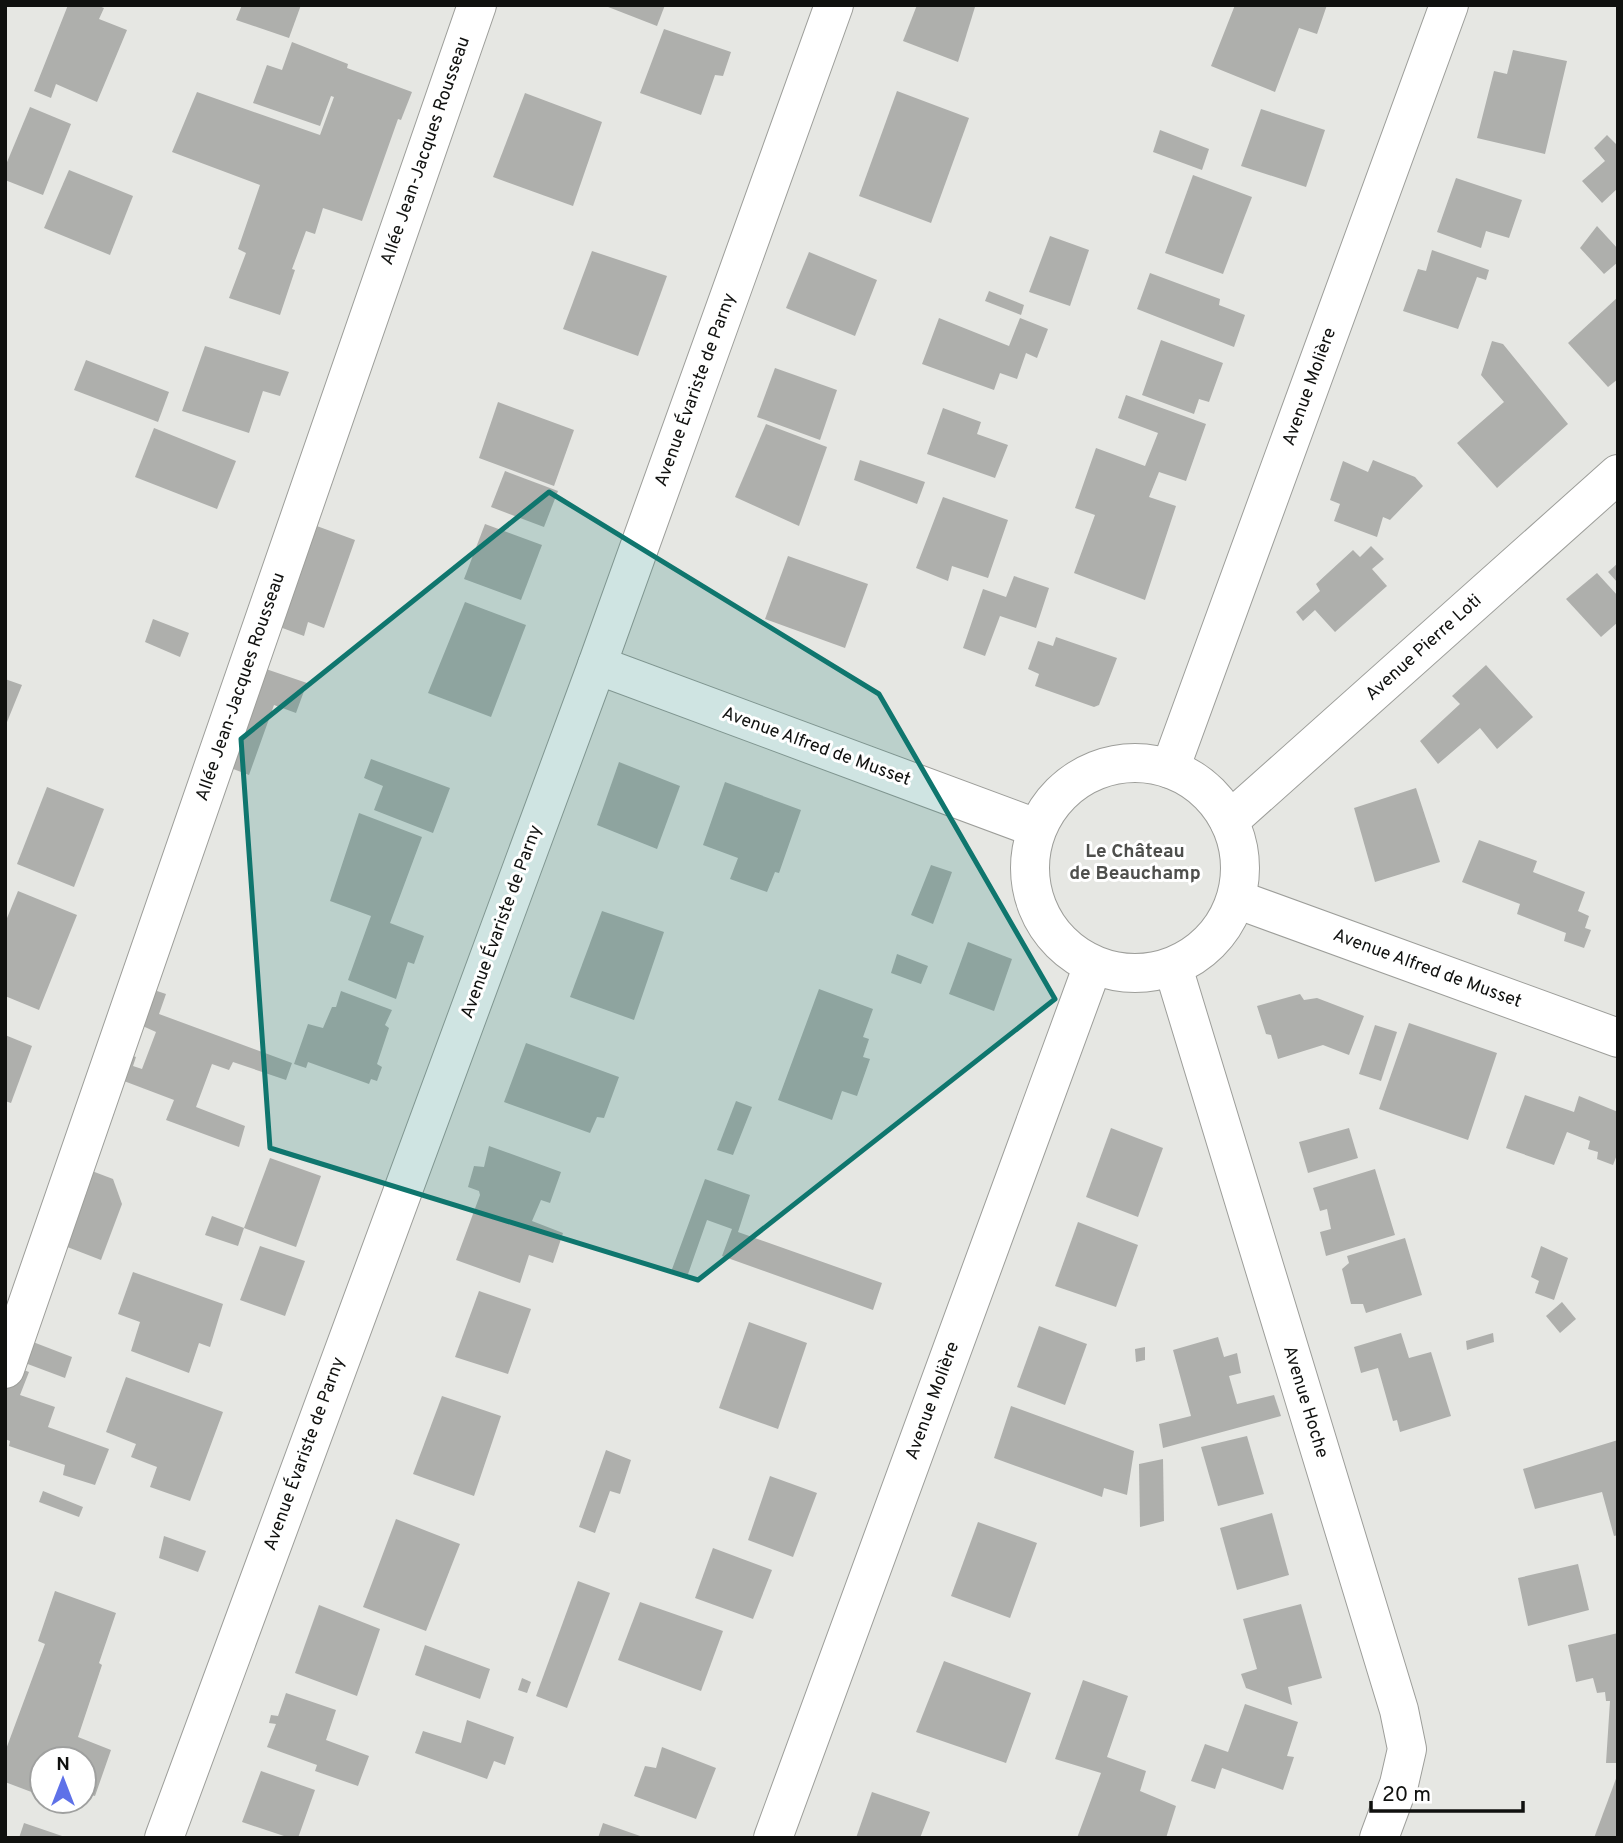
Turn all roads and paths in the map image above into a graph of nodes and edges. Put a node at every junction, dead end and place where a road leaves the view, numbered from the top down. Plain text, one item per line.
1 (477, 5) edge
2 (834, 5) edge
3 (1449, 5) edge
4 (1618, 474) edge
5 (597, 665) junction
6 (1170, 769) junction
7 (1229, 821) junction
8 (1036, 828) junction
9 (1236, 899) junction
10 (1093, 965) junction
11 (1172, 967) junction
12 (1618, 1038) edge
13 (6, 1366) edge
14 (164, 1838) edge
15 (773, 1838) edge
16 (1378, 1838) edge

1 - 13 street, Allée Jean-Jacques Rousseau
2 - 5 street, Avenue Évariste de Parny
3 - 6 street, Avenue Molière
4 - 7 street, Avenue Pierre Loti
5 - 8 street, Avenue Alfred de Musset
5 - 14 street, Avenue Évariste de Parny
6 - 7 street
6 - 8 street
7 - 9 street
8 - 10 street
9 - 11 street
9 - 12 street, Avenue Alfred de Musset
10 - 11 street
10 - 15 street, Avenue Molière
11 - 16 street, Avenue Hoche

